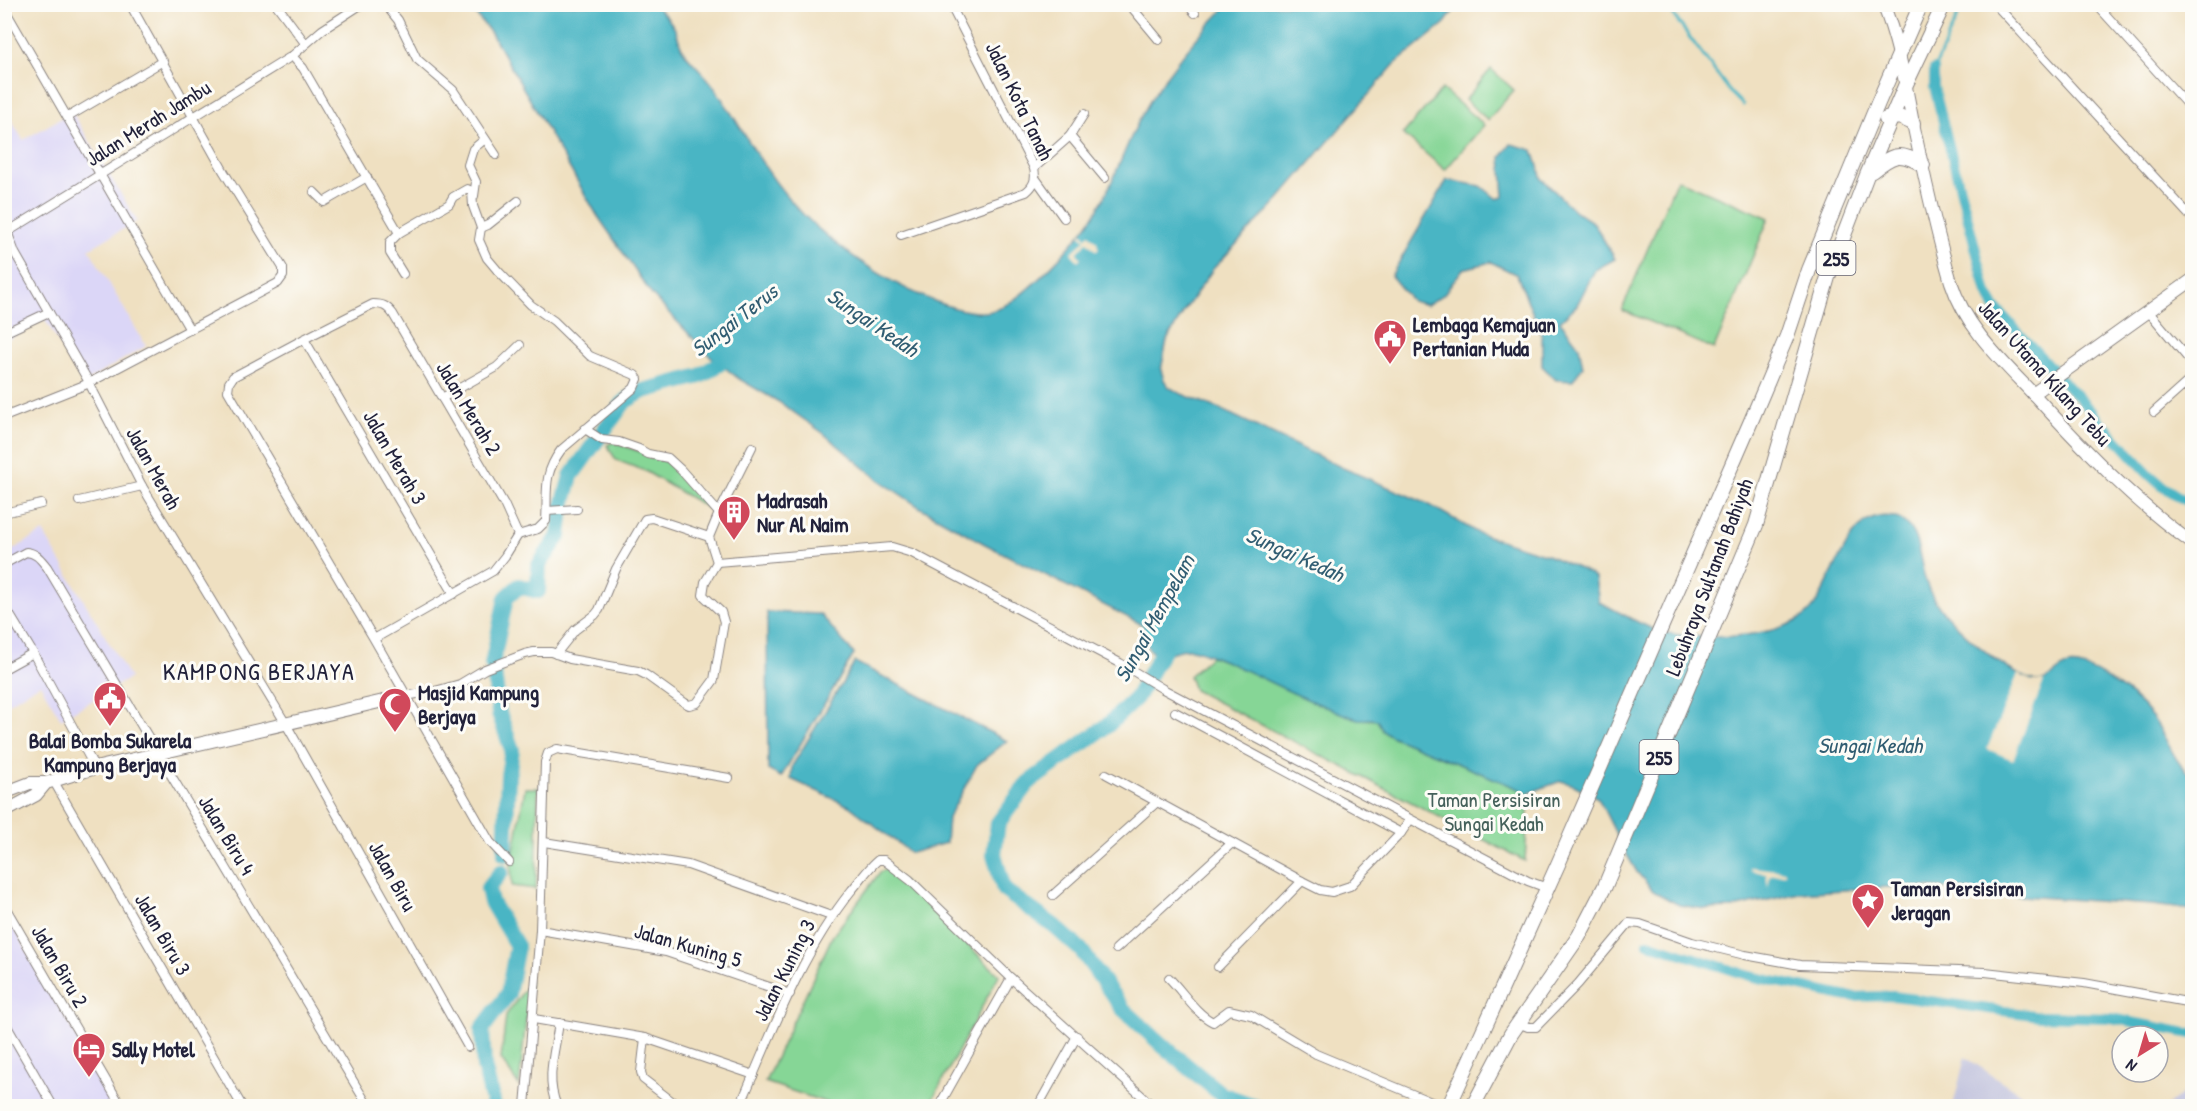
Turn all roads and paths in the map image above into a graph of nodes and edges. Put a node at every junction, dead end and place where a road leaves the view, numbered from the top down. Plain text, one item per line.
1 (130, 4) edge
2 (276, 4) edge
3 (362, 4) edge
4 (385, 4) edge
5 (1129, 4) edge
6 (1187, 4) edge
7 (1883, 4) edge
8 (1921, 4) edge
9 (1944, 4) edge
10 (1995, 4) edge
11 (2096, 4) edge
12 (952, 5) edge
13 (4, 8) edge
14 (1194, 13) dead end
15 (1159, 40) dead end
16 (304, 43) junction
17 (1899, 53) junction
18 (292, 56) junction
19 (163, 61) junction
20 (1906, 84) junction
21 (2193, 110) edge
22 (1084, 114) dead end
23 (194, 116) junction
24 (68, 117) junction
25 (1893, 117) junction
26 (1913, 123) junction
27 (1867, 132) junction
28 (1070, 136) junction
29 (485, 138) junction
30 (496, 155) dead end
31 (1923, 165) junction
32 (1034, 168) junction
33 (100, 174) junction
34 (1867, 175) junction
35 (367, 177) junction
36 (1105, 178) dead end
37 (1035, 179) junction
38 (314, 192) dead end
39 (474, 196) junction
40 (518, 201) dead end
41 (1064, 218) dead end
42 (2193, 218) edge
43 (7, 227) edge
44 (482, 228) junction
45 (399, 233) junction
46 (901, 236) dead end
47 (4, 240) edge
48 (15, 253) junction
49 (403, 274) dead end
50 (2193, 280) edge
51 (2148, 311) junction
52 (49, 312) junction
53 (190, 330) junction
54 (4, 333) edge
55 (304, 339) junction
56 (520, 345) dead end
57 (2193, 363) edge
58 (2193, 378) edge
59 (87, 384) junction
60 (2033, 394) junction
61 (442, 398) junction
62 (2154, 412) dead end
63 (4, 417) edge
64 (588, 431) junction
65 (752, 447) dead end
66 (142, 486) junction
67 (79, 501) dead end
68 (41, 504) dead end
69 (572, 510) dead end
70 (550, 511) junction
71 (4, 513) edge
72 (719, 513) junction
73 (518, 535) junction
74 (709, 537) junction
75 (2193, 543) edge
76 (717, 562) junction
77 (4, 564) edge
78 (454, 594) junction
79 (4, 605) edge
80 (374, 639) junction
81 (33, 653) junction
82 (556, 654) junction
83 (4, 669) edge
84 (405, 696) junction
85 (1174, 712) dead end
86 (286, 724) junction
87 (158, 755) junction
88 (95, 768) junction
89 (1106, 774) dead end
90 (729, 778) dead end
91 (50, 782) junction
92 (4, 794) edge
93 (1157, 802) junction
94 (4, 812) edge
95 (1410, 820) junction
96 (1401, 833) junction
97 (544, 842) junction
98 (1232, 843) junction
99 (509, 862) dead end
100 (1302, 881) junction
101 (1547, 888) junction
102 (1053, 895) dead end
103 (4, 906) edge
104 (831, 916) junction
105 (540, 930) junction
106 (1116, 949) dead end
107 (1218, 967) dead end
108 (1011, 978) junction
109 (1170, 978) dead end
110 (790, 994) junction
111 (2193, 1003) edge
112 (534, 1019) junction
113 (4, 1021) edge
114 (559, 1023) junction
115 (1518, 1023) junction
116 (1077, 1036) junction
117 (645, 1038) junction
118 (468, 1047) dead end
119 (754, 1075) junction
120 (1140, 1103) edge
121 (53, 1107) edge
122 (121, 1107) edge
123 (242, 1107) edge
124 (368, 1107) edge
125 (525, 1107) edge
126 (557, 1107) edge
127 (678, 1107) edge
128 (740, 1107) edge
129 (939, 1107) edge
130 (1038, 1107) edge
131 (1153, 1107) edge
132 (1442, 1107) edge
133 (1449, 1107) edge
134 (1473, 1107) edge

1 - 19 street
2 - 16 street
3 - 16 street, Jalan Merah Jambu
4 - 29 street
5 - 15 street
6 - 14 street
7 - 17 street, Jalan Utama Kilang Tebu
8 - 17 main road, Lebuhraya Sultanah Bahiyah / 255
9 - 20 main road, Lebuhraya Sultanah Bahiyah / 255
10 - 42 street
11 - 21 street
12 - 32 street, Jalan Kota Tanah
13 - 24 street
16 - 18 street, Jalan Merah Jambu
17 - 20 street, Jalan Utama Kilang Tebu
17 - 27 main road, Lebuhraya Sultanah Bahiyah / 255
18 - 23 street, Jalan Merah Jambu
18 - 35 street
19 - 23 street
19 - 24 street
20 - 25 main road, Lebuhraya Sultanah Bahiyah / 255
20 - 26 street, Jalan Utama Kilang Tebu
22 - 28 street
23 - 33 street, Jalan Merah Jambu
23 - 53 street
24 - 33 street
25 - 26 main road
25 - 27 main road
25 - 34 main road, Lebuhraya Sultanah Bahiyah / 255
26 - 31 street, Jalan Utama Kilang Tebu
27 - 101 main road, Lebuhraya Sultanah Bahiyah / 255
28 - 32 street
28 - 36 street
29 - 30 street
29 - 39 street
31 - 34 main road
31 - 60 street, Jalan Utama Kilang Tebu
32 - 37 street, Jalan Kota Tanah
33 - 43 street, Jalan Merah Jambu
33 - 53 street
34 - 115 main road, Lebuhraya Sultanah Bahiyah / 255
35 - 38 street
35 - 45 street
37 - 41 street
37 - 46 street, Jalan Kota Tanah
39 - 44 street
39 - 45 street
40 - 44 street
43 - 48 street, Jalan Merah
44 - 64 street
45 - 49 street
47 - 48 street
48 - 52 street, Jalan Merah
50 - 51 street
51 - 57 street
51 - 60 street
52 - 54 street
52 - 59 street, Jalan Merah
53 - 59 street
55 - 61 street, Jalan Merah 2
55 - 78 street, Jalan Merah 3
55 - 80 street, Jalan Merah 2
56 - 61 street
58 - 62 street
59 - 63 street
59 - 66 street, Jalan Merah
60 - 75 street, Jalan Utama Kilang Tebu
61 - 73 street, Jalan Merah 2
64 - 70 street
64 - 72 street
65 - 72 street
66 - 67 street
66 - 86 street, Jalan Merah
68 - 71 street
69 - 70 street
70 - 73 street
72 - 74 street
73 - 78 street
74 - 76 street
74 - 82 street
76 - 82 street
76 - 95 street
77 - 87 street, Jalan Biru 4
78 - 80 street
79 - 81 street
80 - 84 street
81 - 83 street
81 - 88 street
82 - 84 street
84 - 86 street
84 - 99 street
85 - 96 street
86 - 87 street
86 - 118 street, Jalan Biru
87 - 88 street
87 - 124 street, Jalan Biru 4
88 - 91 street
89 - 93 street
90 - 97 street
91 - 92 street
91 - 94 street
91 - 123 street, Jalan Biru 3
93 - 98 street
93 - 102 street
95 - 96 street
95 - 101 street
96 - 100 street
97 - 104 street
97 - 105 street
98 - 100 street
98 - 106 street
100 - 107 street
101 - 133 main road, Lebuhraya Sultanah Bahiyah / 255
103 - 122 street, Jalan Biru 2
104 - 108 street, Jalan Kuning 3
104 - 110 street, Jalan Kuning 3
105 - 110 street, Jalan Kuning 5
105 - 112 street
108 - 116 street
108 - 129 street
109 - 132 street
110 - 119 street, Jalan Kuning 3
111 - 115 street
112 - 114 street
112 - 125 street
113 - 121 street
114 - 117 street
114 - 126 street
115 - 134 main road, Lebuhraya Sultanah Bahiyah / 255
116 - 120 street
116 - 130 street
117 - 119 street
117 - 127 street
119 - 128 street, Jalan Kuning 3
120 - 131 street

